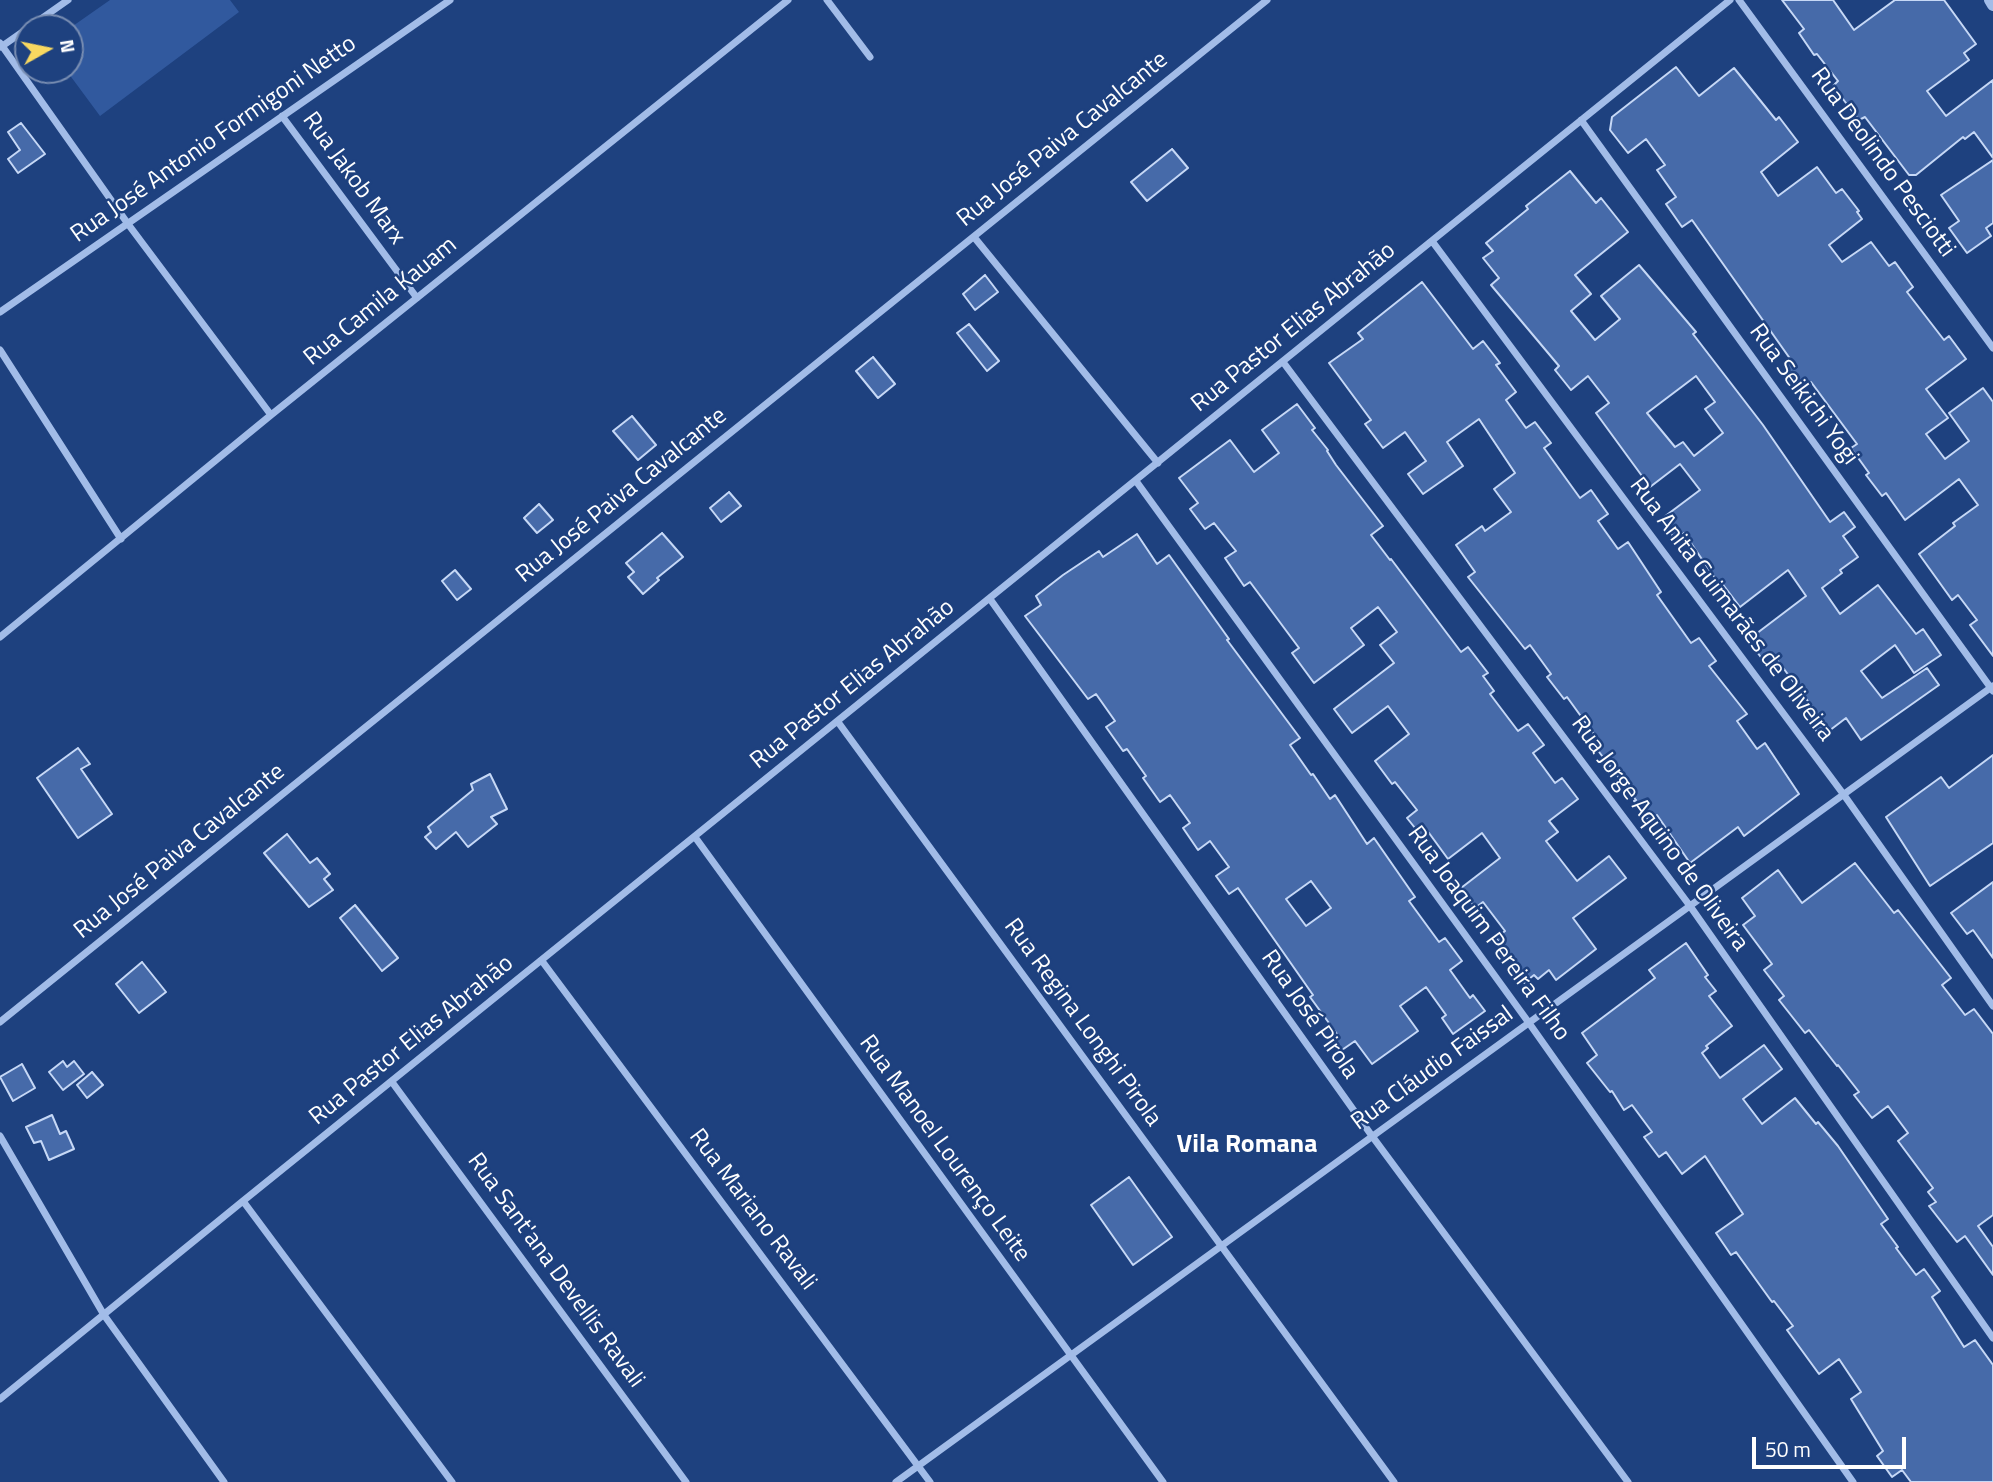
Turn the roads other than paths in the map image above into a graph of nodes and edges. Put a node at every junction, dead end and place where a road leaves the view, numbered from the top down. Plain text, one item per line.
1 (68, 0) edge
2 (450, 0) edge
3 (788, 0) edge
4 (827, 0) edge
5 (1267, 0) edge
6 (1730, 0) edge
7 (1739, 0) edge
8 (1990, 0) edge
9 (1993, 5) edge
10 (1, 45) edge
11 (870, 57) dead end
12 (282, 116) junction
13 (1581, 120) junction
14 (128, 223) junction
15 (974, 237) junction
16 (1432, 241) junction
17 (417, 298) junction
18 (0, 312) edge
19 (1993, 348) edge
20 (0, 350) edge
21 (1283, 362) junction
22 (271, 415) junction
23 (1158, 463) junction
24 (1136, 481) junction
25 (121, 539) junction
26 (990, 599) junction
27 (0, 636) edge
28 (1992, 689) edge
29 (838, 722) junction
30 (1844, 794) junction
31 (695, 837) junction
32 (1690, 906) junction
33 (542, 961) junction
34 (1993, 1006) edge
35 (0, 1022) edge
36 (1529, 1023) junction
37 (392, 1082) junction
38 (0, 1136) edge
39 (1372, 1136) junction
40 (243, 1200) junction
41 (1221, 1246) junction
42 (104, 1315) junction
43 (1993, 1338) edge
44 (1070, 1356) junction
45 (0, 1399) edge
46 (919, 1465) junction
47 (224, 1482) edge
48 (452, 1482) edge
49 (686, 1482) edge
50 (896, 1482) edge
51 (930, 1482) edge
52 (1163, 1482) edge
53 (1394, 1482) edge
54 (1628, 1482) edge
55 (1853, 1482) edge

1 - 10 street
2 - 12 street, Rua José Antonio Formigoni Netto
3 - 17 street, Rua Camila Kauam
4 - 11 street
5 - 15 street, Rua José Paiva Cavalcante
6 - 13 street, Rua Pastor Elias Abrahão
7 - 19 street, Rua Deolindo Pesciotti
8 - 9 street
10 - 14 street
12 - 14 street, Rua José Antonio Formigoni Netto
12 - 17 street, Rua Jakob Marx
13 - 16 street, Rua Pastor Elias Abrahão
13 - 28 street, Rua Seikichi Yogi
14 - 18 street, Rua José Antonio Formigoni Netto
14 - 22 street
15 - 23 street
15 - 35 street, Rua José Paiva Cavalcante
16 - 21 street, Rua Pastor Elias Abrahão
16 - 30 street, Rua Anita Guimarães de Oliveira
17 - 22 street, Rua Camila Kauam
20 - 25 street
21 - 23 street, Rua Pastor Elias Abrahão
21 - 32 street, Rua Jorge Aquino de Oliveira
22 - 25 street, Rua Camila Kauam
23 - 24 street, Rua Pastor Elias Abrahão
24 - 26 street, Rua Pastor Elias Abrahão
24 - 36 street, Rua Joaquim Pereira Filho
25 - 27 street, Rua Camila Kauam
26 - 29 street, Rua Pastor Elias Abrahão
26 - 39 street, Rua José Pirola
28 - 30 street, Rua Cláudio Faissal
29 - 31 street, Rua Pastor Elias Abrahão
29 - 41 street, Rua Regina Longhi Pirola
30 - 32 street, Rua Cláudio Faissal
30 - 34 street, Rua Anita Guimarães de Oliveira
31 - 33 street, Rua Pastor Elias Abrahão
31 - 44 street, Rua Manoel Lourenço Leite
32 - 36 street, Rua Cláudio Faissal
32 - 43 street, Rua Jorge Aquino de Oliveira
33 - 37 street, Rua Pastor Elias Abrahão
33 - 46 street, Rua Mariano Ravali
36 - 39 street, Rua Cláudio Faissal
36 - 55 street, Rua Joaquim Pereira Filho
37 - 40 street, Rua Pastor Elias Abrahão
37 - 49 street, Rua Sant'ana Devellis Ravali
38 - 42 street
39 - 41 street, Rua Cláudio Faissal
39 - 54 street, Rua José Pirola
40 - 42 street, Rua Pastor Elias Abrahão
40 - 48 street
41 - 44 street, Rua Cláudio Faissal
41 - 53 street, Rua Regina Longhi Pirola
42 - 45 street, Rua Pastor Elias Abrahão
42 - 47 street
44 - 46 street, Rua Cláudio Faissal
44 - 52 street, Rua Manoel Lourenço Leite
46 - 50 street, Rua Cláudio Faissal
46 - 51 street, Rua Mariano Ravali

